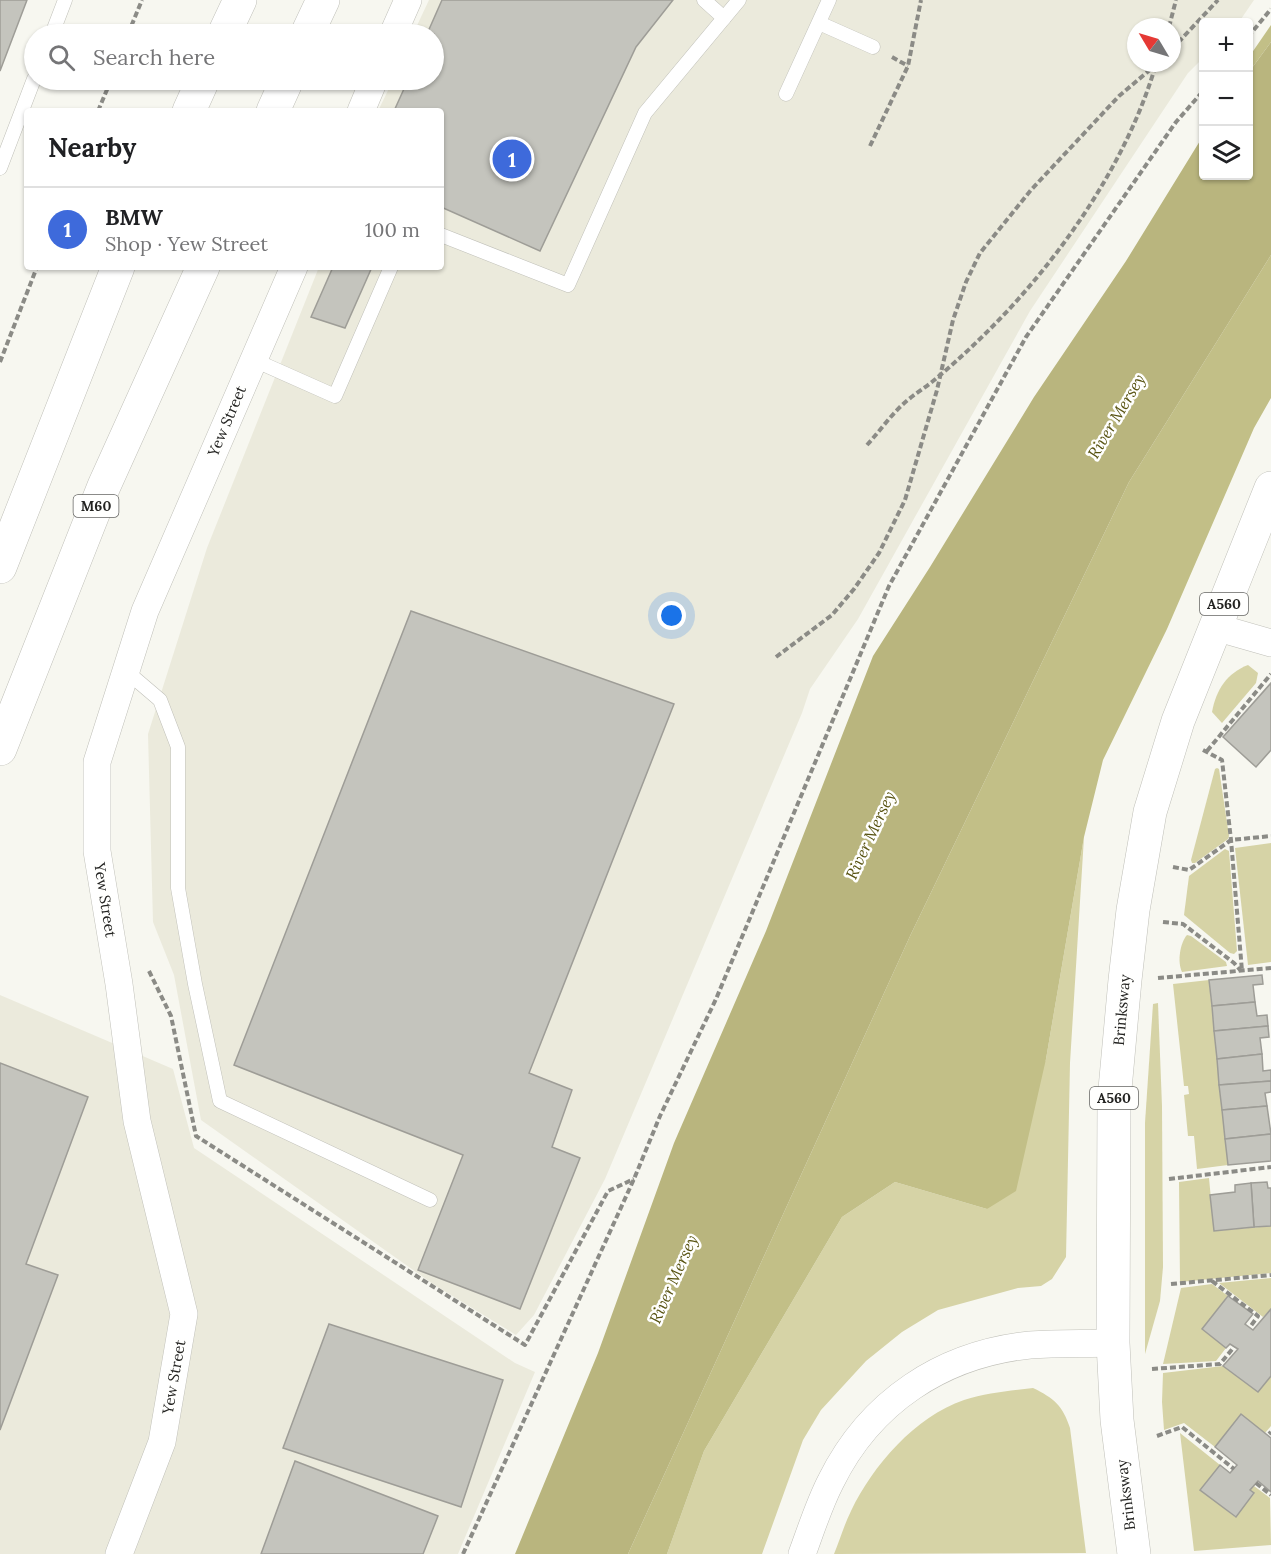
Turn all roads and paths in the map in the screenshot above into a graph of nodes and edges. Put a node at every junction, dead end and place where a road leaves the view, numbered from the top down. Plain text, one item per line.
1 (65, 0) edge
2 (142, 0) edge
3 (240, 0) edge
4 (323, 0) edge
5 (408, 0) edge
6 (704, 0) edge
7 (739, 0) edge
8 (829, 0) edge
9 (921, 0) edge
10 (1176, 0) edge
11 (1218, 0) edge
12 (1271, 9) edge
13 (724, 18) junction
14 (1171, 18) edge
15 (819, 22) junction
16 (55, 24) edge
17 (132, 24) edge
18 (229, 24) edge
19 (312, 24) edge
20 (397, 24) edge
21 (1253, 31) edge
22 (1181, 39) edge
23 (873, 47) dead end
24 (1147, 72) edge
25 (1154, 72) edge
26 (30, 90) edge
27 (107, 90) edge
28 (198, 90) edge
29 (282, 90) edge
30 (370, 90) edge
31 (786, 94) dead end
32 (1199, 95) edge
33 (99, 108) edge
34 (190, 108) edge
35 (274, 108) edge
36 (362, 108) edge
37 (870, 146) dead end
38 (0, 168) edge
39 (444, 236) edge
40 (36, 270) edge
41 (117, 270) edge
42 (202, 270) edge
43 (293, 270) edge
44 (390, 270) edge
45 (254, 360) junction
46 (0, 362) edge
47 (940, 375) junction
48 (867, 445) dead end
49 (1271, 488) edge
50 (0, 567) edge
51 (1215, 627) junction
52 (1271, 643) edge
53 (776, 657) dead end
54 (126, 671) junction
55 (1271, 674) edge
56 (1172, 740) junction
57 (0, 749) edge
58 (1208, 751) junction
59 (1271, 836) edge
60 (1231, 840) junction
61 (1142, 862) junction
62 (1133, 917) junction
63 (1271, 968) edge
64 (1242, 971) junction
65 (1125, 980) junction
66 (1271, 1167) edge
67 (1169, 1179) dead end
68 (430, 1200) dead end
69 (1271, 1275) edge
70 (1211, 1281) junction
71 (1171, 1284) dead end
72 (1250, 1327) dead end
73 (1113, 1343) junction
74 (1234, 1347) dead end
75 (1152, 1369) dead end
76 (1157, 1436) dead end
77 (1234, 1468) dead end
78 (1256, 1484) dead end
79 (1271, 1495) edge
80 (119, 1554) edge
81 (463, 1554) edge
82 (802, 1554) edge
83 (1134, 1554) edge

1 - 16 lane
2 - 17 path
3 - 18 main road
4 - 19 main road
5 - 20 street
6 - 13 lane
7 - 13 lane
8 - 15 lane
9 - 37 path
10 - 14 path
11 - 22 path
12 - 21 path
13 - 39 lane
15 - 23 lane
15 - 31 lane
24 - 47 path
25 - 47 path
26 - 38 lane
27 - 33 path
28 - 34 main road
29 - 35 main road
30 - 36 street
32 - 81 path
40 - 46 path
41 - 50 main road
42 - 57 main road, M60
43 - 45 street, Yew Street
44 - 45 lane
45 - 54 street, Yew Street
47 - 48 path
47 - 53 path
49 - 51 main road, Brinksway / A560
51 - 52 street
51 - 56 main road, Brinksway / A560
54 - 68 lane
54 - 80 street, Yew Street
55 - 58 path
56 - 58 path
56 - 61 main road, Brinksway / A560
58 - 60 path
59 - 60 path
60 - 61 path
60 - 64 path
61 - 62 main road, Brinksway / A560
62 - 64 path
62 - 65 main road, Brinksway / A560
63 - 64 path
64 - 65 path
65 - 73 main road, Brinksway / A560
66 - 67 path
69 - 70 path
70 - 71 path
70 - 72 path
73 - 82 street
73 - 83 main road, Brinksway / A560
74 - 75 path
76 - 77 path
78 - 79 path

